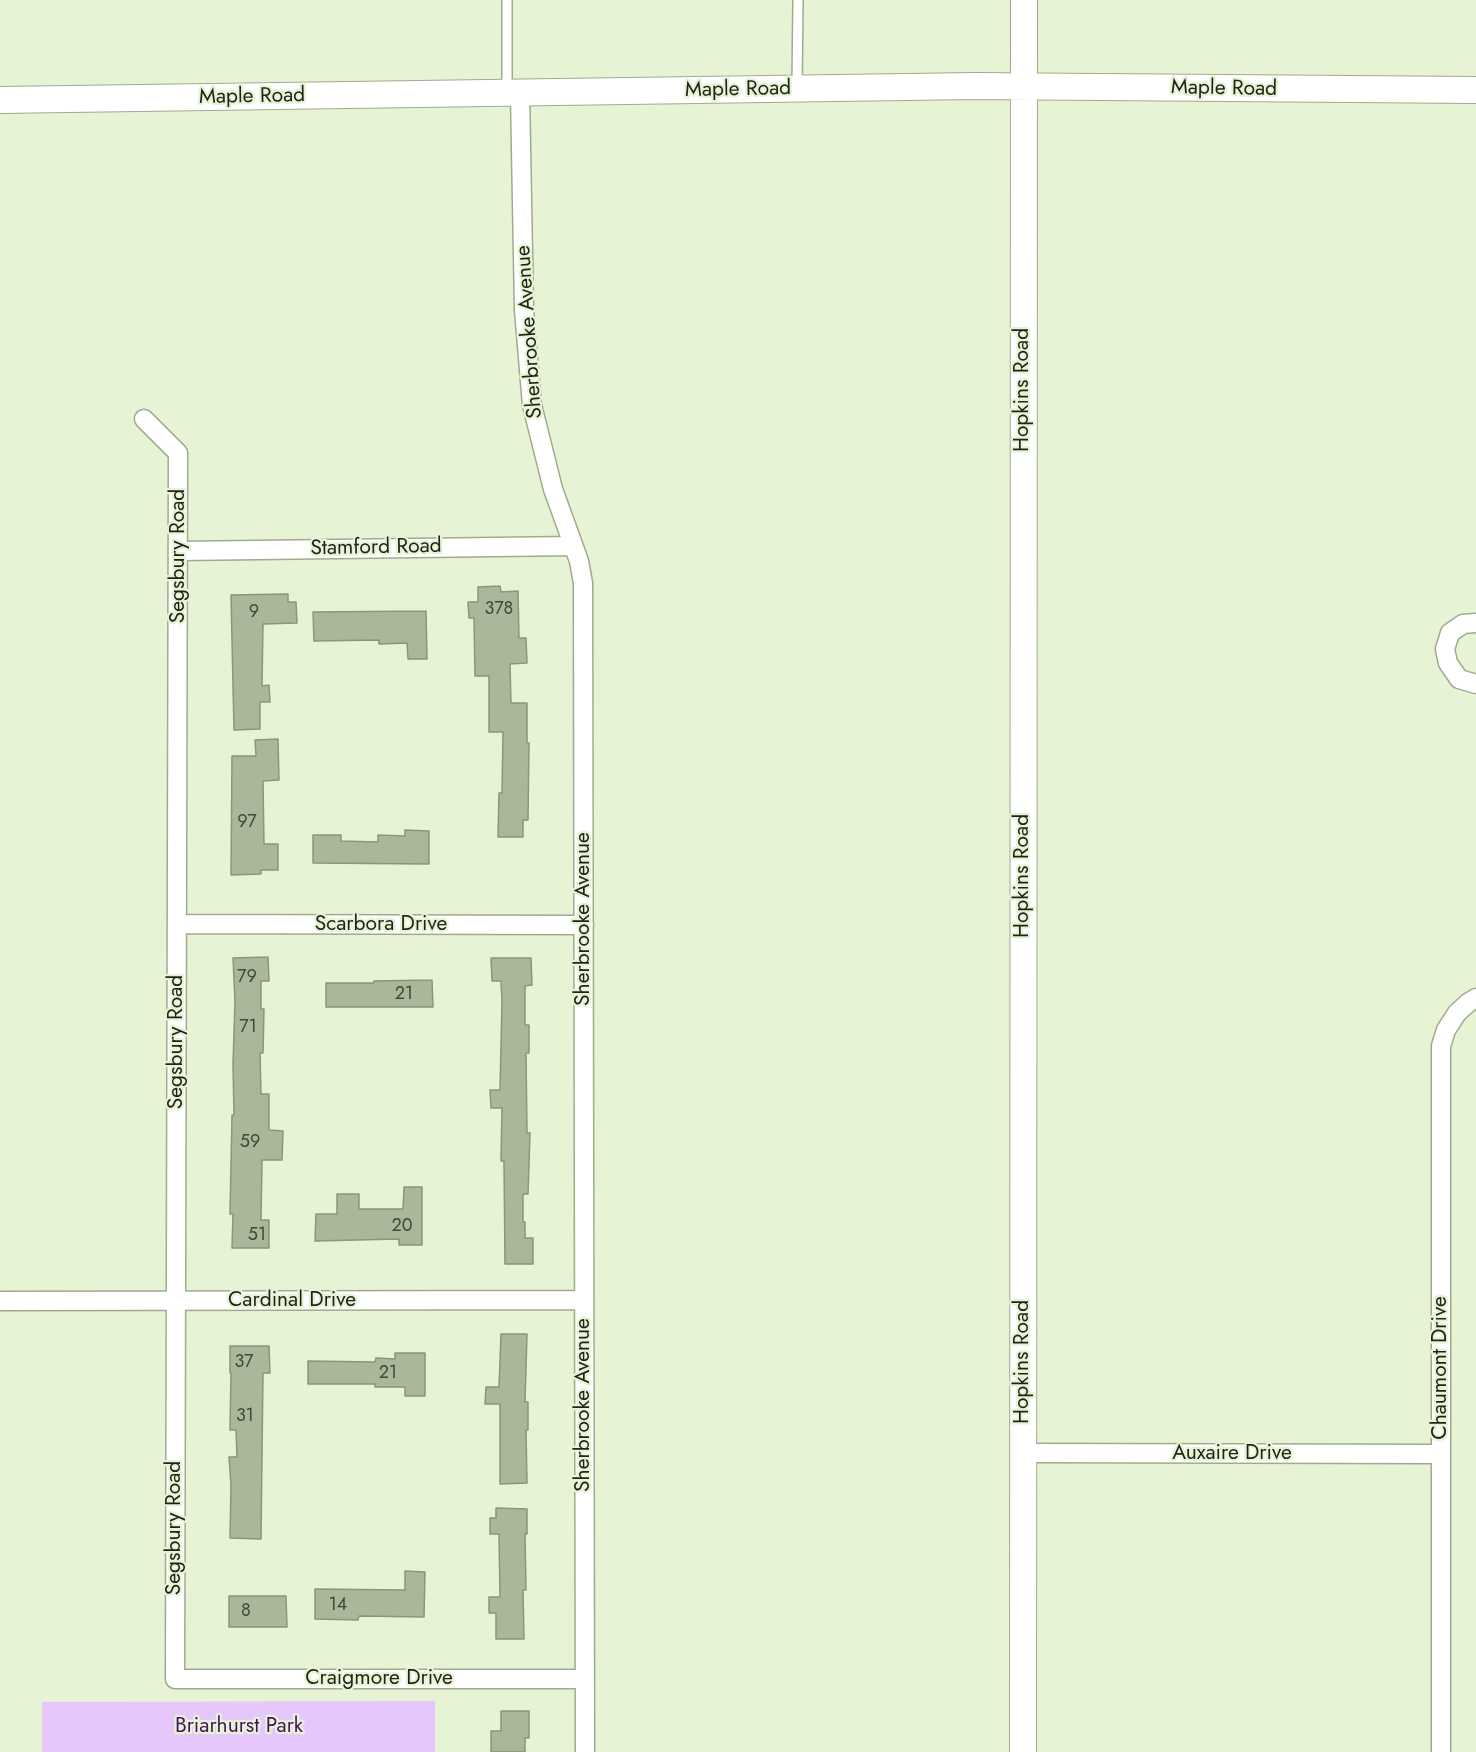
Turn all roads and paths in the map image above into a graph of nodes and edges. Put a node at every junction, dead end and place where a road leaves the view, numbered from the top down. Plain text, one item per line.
1 (507, 0) edge
2 (798, 0) edge
3 (1024, 0) edge
4 (1023, 86) junction
5 (797, 89) junction
6 (1476, 90) edge
7 (513, 93) junction
8 (0, 100) edge
9 (144, 419) dead end
10 (573, 546) junction
11 (179, 550) junction
12 (1476, 623) edge
13 (1476, 684) edge
14 (178, 924) junction
15 (584, 925) junction
16 (1476, 998) edge
17 (584, 1300) junction
18 (0, 1301) edge
19 (176, 1301) junction
20 (1023, 1454) junction
21 (1441, 1454) junction
22 (175, 1679) joint
23 (584, 1679) junction
24 (585, 1752) edge
25 (1023, 1752) edge
26 (1441, 1752) edge

1 - 7 lane
2 - 5 lane
3 - 4 street, Hopkins Road
4 - 5 street, Maple Road
4 - 6 street, Maple Road
4 - 20 street, Hopkins Road
5 - 7 street, Maple Road
7 - 8 street, Maple Road
7 - 10 street, Sherbrooke Avenue
9 - 11 street, Segsbury Road
10 - 11 street, Stamford Road
10 - 15 street, Sherbrooke Avenue
11 - 14 street, Segsbury Road
12 - 13 street
14 - 15 street, Scarbora Drive
14 - 19 street, Segsbury Road
15 - 17 street, Sherbrooke Avenue
16 - 21 street, Chaumont Drive
17 - 19 street, Cardinal Drive
17 - 23 street, Sherbrooke Avenue
18 - 19 street, Cardinal Drive
19 - 22 street, Segsbury Road
20 - 21 street, Auxaire Drive
20 - 25 street, Hopkins Road
21 - 26 street, Chaumont Drive
22 - 23 street, Craigmore Drive
23 - 24 street, Sherbrooke Avenue

